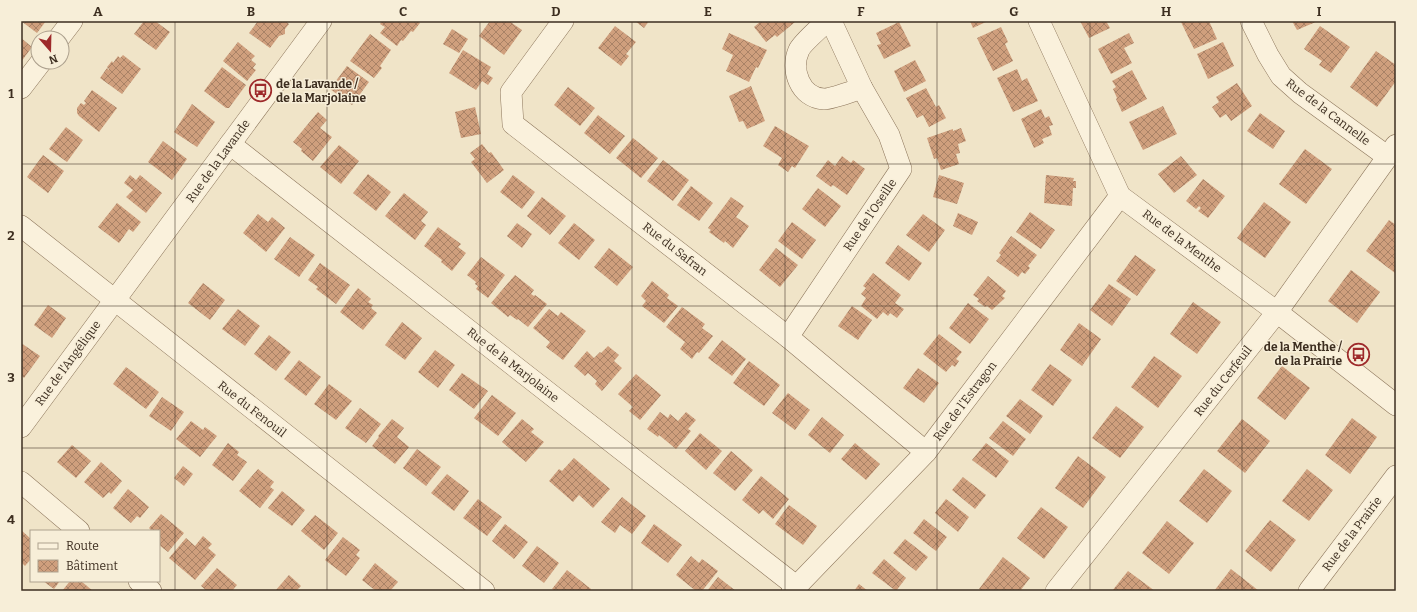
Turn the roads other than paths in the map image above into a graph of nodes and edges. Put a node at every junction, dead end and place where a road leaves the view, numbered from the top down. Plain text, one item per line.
1 (72, 21) edge
2 (321, 21) edge
3 (563, 21) edge
4 (827, 21) edge
5 (831, 21) edge
6 (1039, 21) edge
7 (1251, 21) edge
8 (65, 30) edge
9 (35, 70) edge
10 (21, 88) edge
11 (862, 88) junction
12 (230, 144) junction
13 (1392, 151) edge
14 (1120, 196) junction
15 (21, 226) edge
16 (115, 300) junction
17 (1277, 312) junction
18 (788, 336) junction
19 (1396, 405) edge
20 (21, 427) edge
21 (926, 452) junction
22 (1396, 476) edge
23 (21, 482) edge
24 (79, 530) edge
25 (140, 582) edge
26 (794, 589) edge
27 (151, 591) edge
28 (484, 591) edge
29 (1056, 591) edge
30 (1309, 591) edge

1 - 8 street
2 - 12 street, Rue de la Lavande
3 - 18 street, Rue du Safran
4 - 11 street
5 - 11 street, Rue de l'Oseille
6 - 14 street, Rue de la Menthe
7 - 13 street, Rue de la Cannelle
9 - 10 street
11 - 18 street, Rue de l'Oseille
12 - 16 street, Rue de la Lavande
12 - 26 street, Rue de la Marjolaine
13 - 17 street, Rue du Cerfeuil
14 - 17 street, Rue de la Menthe
14 - 21 street, Rue de l'Estragon
15 - 16 street, Rue du Fenouil
16 - 20 street, Rue de l'Angélique
16 - 28 street, Rue du Fenouil
17 - 19 street, Rue de la Menthe
17 - 29 street, Rue du Cerfeuil
18 - 21 street, Rue du Safran
21 - 26 street, Rue de l'Estragon
22 - 30 street, Rue de la Prairie
23 - 24 street
25 - 27 street

